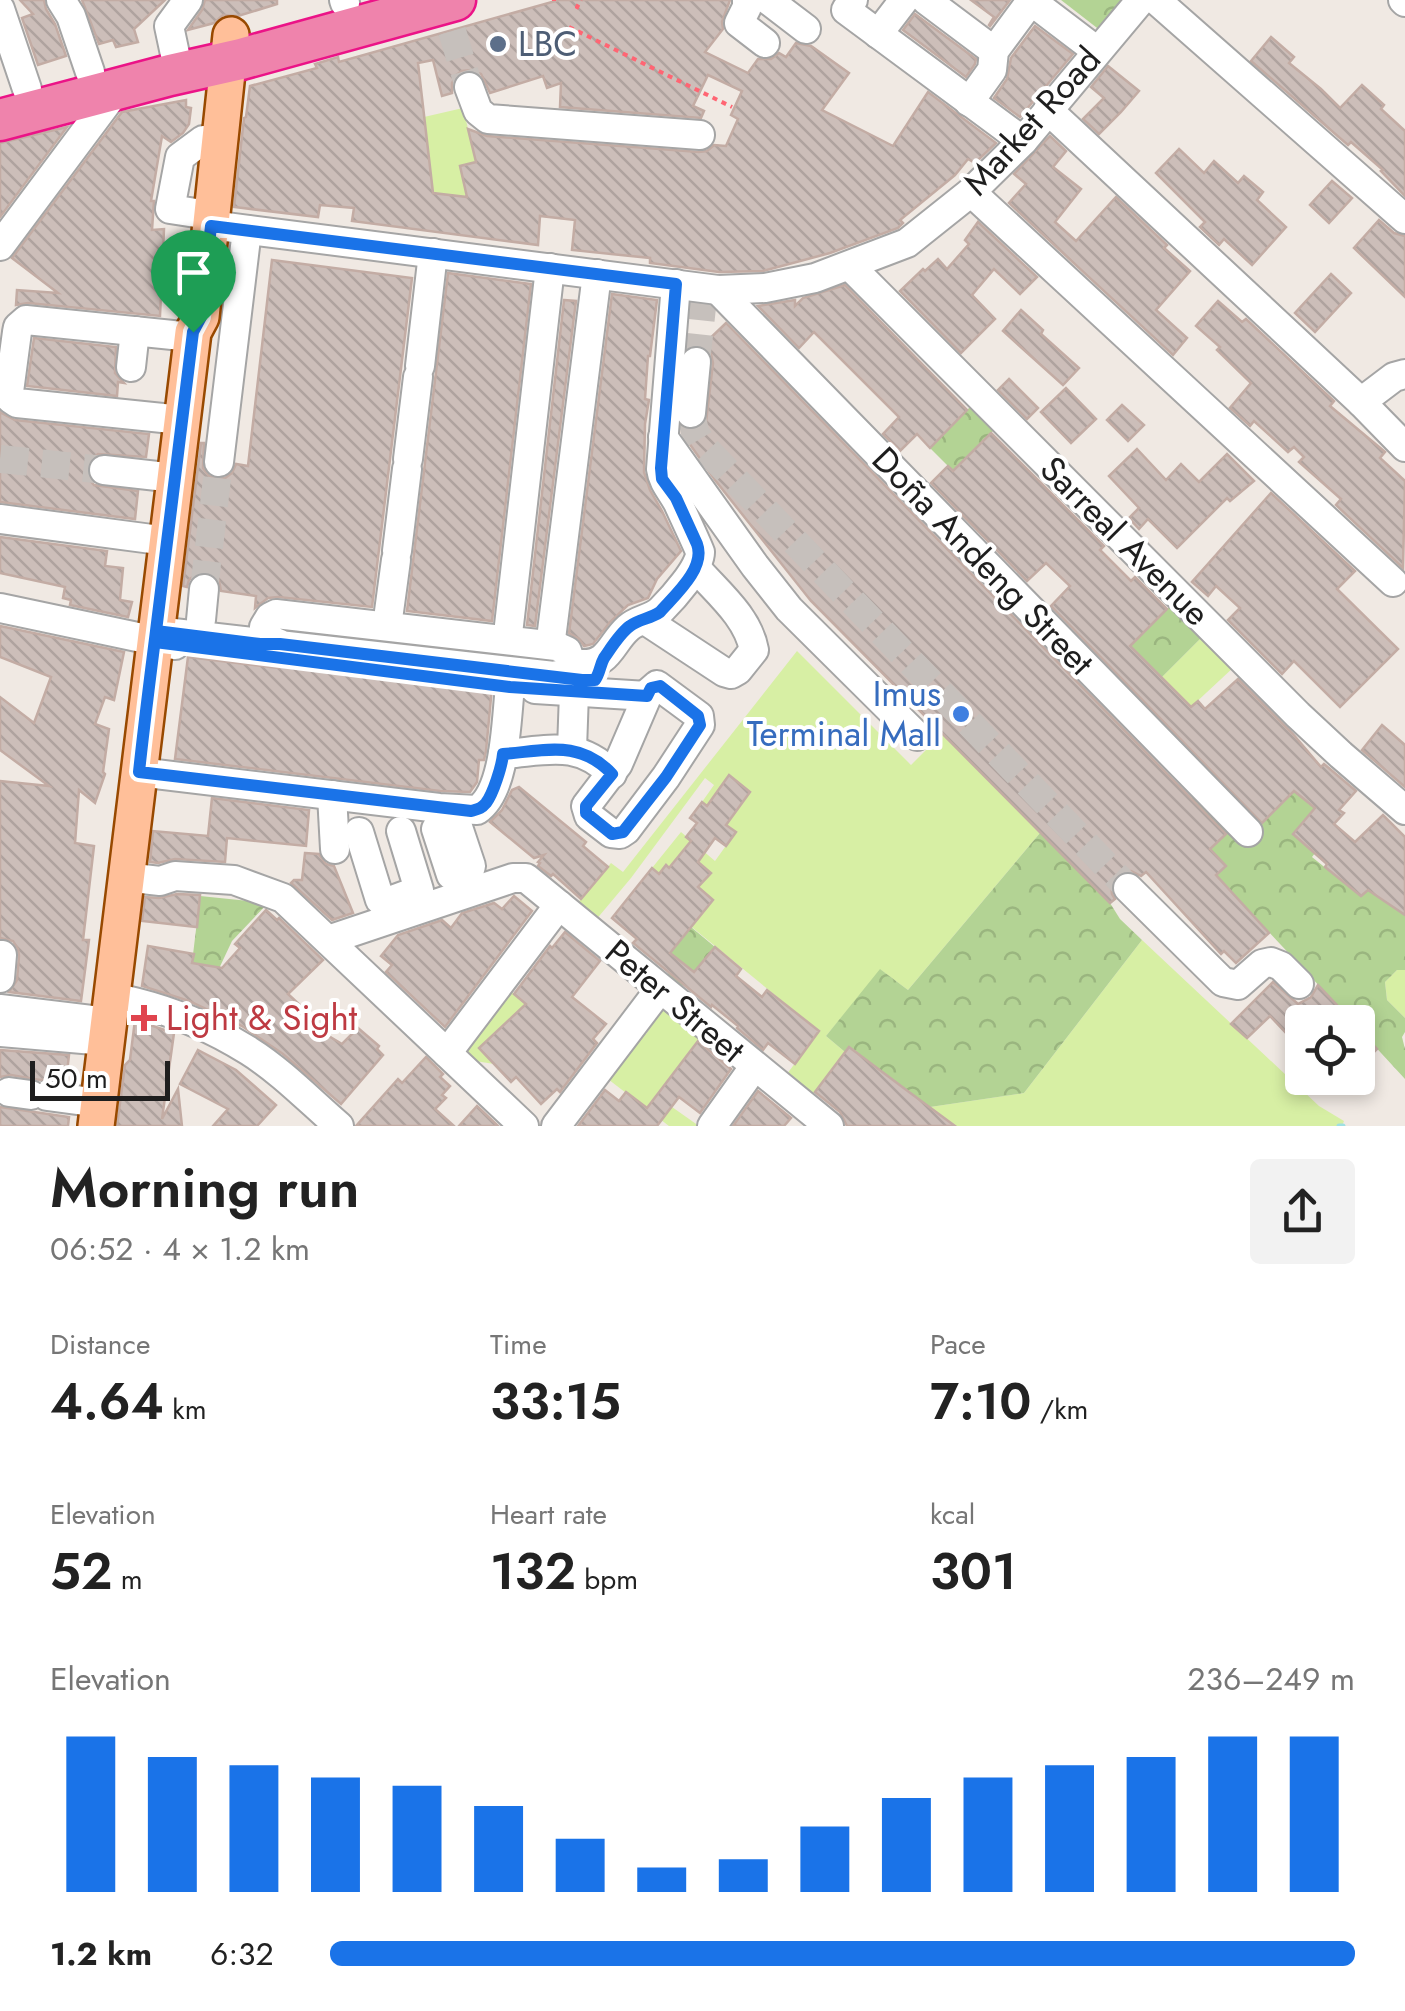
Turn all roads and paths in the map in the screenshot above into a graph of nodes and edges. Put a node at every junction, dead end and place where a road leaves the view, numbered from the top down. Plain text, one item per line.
1 (61, 0) edge
2 (580, 0) edge
3 (747, 0) edge
4 (768, 0) edge
5 (853, 0) edge
6 (904, 0) edge
7 (926, 0) edge
8 (1030, 0) edge
9 (1141, 0) edge
10 (1156, 0) edge
11 (348, 1) edge
12 (579, 8) dead end
13 (0, 9) edge
14 (450, 11) edge
15 (570, 26) dead end
16 (806, 29) dead end
17 (878, 34) junction
18 (196, 38) edge
19 (765, 43) dead end
20 (994, 50) junction
21 (1097, 51) junction
22 (104, 80) junction
23 (469, 88) tunnel mouth
24 (13, 93) edge
25 (969, 102) junction
26 (732, 107) dead end
27 (1048, 110) junction
28 (0, 120) edge
29 (700, 135) dead end
30 (1023, 142) junction
31 (971, 192) junction
32 (203, 219) junction
33 (1405, 219) edge
34 (247, 230) junction
35 (0, 246) edge
36 (433, 254) junction
37 (850, 266) junction
38 (550, 268) junction
39 (597, 274) junction
40 (676, 284) junction
41 (718, 290) junction
42 (135, 331) junction
43 (193, 335) junction
44 (696, 362) tunnel mouth
45 (1405, 374) edge
46 (1361, 402) junction
47 (691, 413) tunnel mouth
48 (125, 414) junction
49 (183, 417) junction
50 (224, 420) junction
51 (663, 437) junction
52 (1405, 447) edge
53 (219, 462) tunnel mouth
54 (104, 470) tunnel mouth
55 (175, 478) junction
56 (0, 519) edge
57 (168, 541) junction
58 (696, 568) junction
59 (1394, 582) dead end
60 (204, 589) tunnel mouth
61 (0, 608) edge
62 (200, 620) junction
63 (388, 620) dead end
64 (646, 620) junction
65 (156, 629) junction
66 (269, 634) junction
67 (508, 634) dead end
68 (569, 665) junction
69 (510, 687) junction
70 (647, 696) junction
71 (916, 736) dead end
72 (572, 749) junction
73 (503, 754) junction
74 (139, 772) junction
75 (612, 774) junction
76 (332, 795) junction
77 (1405, 810) edge
78 (448, 821) junction
79 (401, 831) junction
80 (1248, 832) dead end
81 (343, 837) junction
82 (143, 879) junction
83 (1128, 888) tunnel mouth
84 (559, 905) junction
85 (328, 940) junction
86 (1299, 984) dead end
87 (660, 989) junction
88 (0, 1009) edge
89 (108, 1020) junction
90 (0, 1032) edge
91 (447, 1053) junction
92 (754, 1067) junction
93 (29, 1094) dead end
94 (97, 1114) edge
95 (339, 1126) edge
96 (524, 1126) edge
97 (556, 1126) edge
98 (712, 1126) edge
99 (829, 1126) edge

1 - 22 street
2 - 12 path
3 - 19 street
4 - 16 street
5 - 17 street
6 - 17 street
7 - 20 street
8 - 20 street
8 - 21 street
9 - 21 street, Market Road
10 - 33 street
11 - 18 highway
13 - 24 street
14 - 18 highway
15 - 26 path
17 - 25 street
18 - 22 highway
18 - 32 main road
18 - 32 main road
20 - 25 street
21 - 27 street, Market Road
22 - 24 highway
22 - 28 highway
22 - 35 street
23 - 29 street
25 - 30 street
27 - 30 street, Market Road
27 - 46 street
30 - 31 street, Market Road
31 - 37 street, Market Road
31 - 59 street
32 - 34 street, Market Road
32 - 43 main road
32 - 43 main road
34 - 36 street, Market Road
34 - 50 street
36 - 38 street, Market Road
36 - 63 street
37 - 41 street, Market Road
37 - 77 street, Sarreal Avenue
38 - 39 street, Market Road
38 - 67 street
39 - 40 street, Market Road
39 - 68 street
40 - 41 street, Market Road
40 - 51 street
41 - 80 street, Doña Andeng Street
42 - 43 street
42 - 48 street
42 - 48 street
43 - 49 main road
44 - 47 street
45 - 46 street
46 - 52 street
48 - 49 street
49 - 50 street
49 - 55 main road
50 - 53 street
51 - 58 street
51 - 71 street
54 - 55 street
55 - 57 main road
56 - 57 street
57 - 65 main road
58 - 64 street
58 - 64 street
60 - 62 street
61 - 65 street
62 - 65 street
62 - 66 street
64 - 68 street
65 - 66 street
65 - 69 street
65 - 74 main road
66 - 68 street
68 - 69 street
68 - 70 street
68 - 72 street
69 - 73 street
70 - 75 street
70 - 75 street
72 - 73 street
72 - 75 street
73 - 78 street
74 - 76 street
74 - 82 main road
76 - 78 street
76 - 81 street
78 - 79 street
79 - 81 street
79 - 81 street
82 - 85 street
82 - 89 main road
83 - 86 street
84 - 85 street, Peter Street
84 - 87 street, Peter Street
84 - 91 street
85 - 91 street
87 - 92 street, Peter Street
87 - 97 street
88 - 89 street
89 - 90 street
89 - 94 main road
89 - 95 street
91 - 96 street
92 - 98 street
92 - 99 street, Peter Street
93 - 94 street

